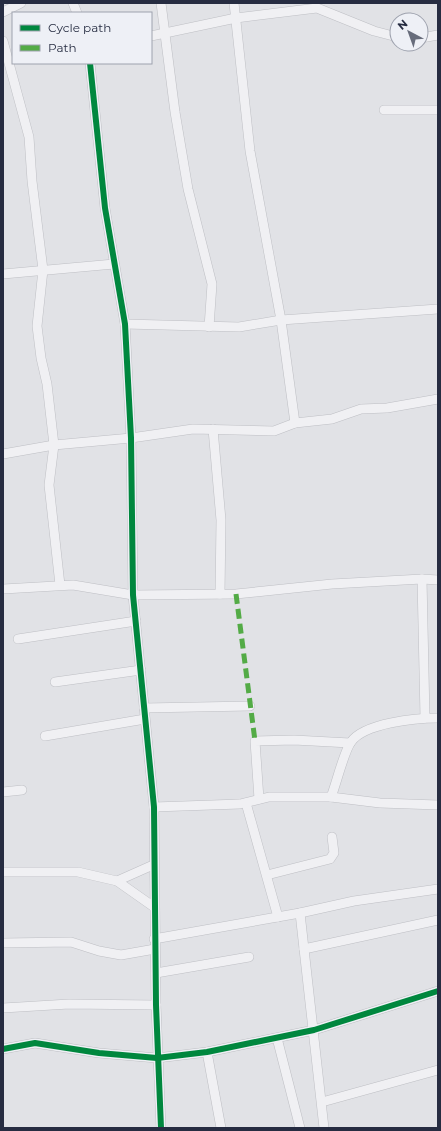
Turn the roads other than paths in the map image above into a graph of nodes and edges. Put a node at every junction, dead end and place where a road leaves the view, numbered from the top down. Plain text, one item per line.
1 (21, 3) edge
2 (161, 3) edge
3 (234, 3) edge
4 (316, 6) edge
5 (3, 12) edge
6 (236, 18) junction
7 (166, 32) junction
8 (389, 35) edge
9 (152, 36) edge
10 (3, 42) edge
11 (90, 64) edge
12 (384, 110) dead end
13 (438, 110) edge
14 (114, 264) junction
15 (43, 270) junction
16 (3, 274) edge
17 (438, 309) edge
18 (281, 320) junction
19 (125, 324) junction
20 (209, 327) junction
21 (438, 399) edge
22 (296, 424) junction
23 (213, 429) junction
24 (131, 438) junction
25 (54, 445) junction
26 (3, 454) edge
27 (422, 579) junction
28 (438, 580) edge
29 (60, 585) junction
30 (4, 588) edge
31 (220, 594) junction
32 (134, 595) junction
33 (136, 621) junction
34 (18, 639) dead end
35 (141, 670) junction
36 (55, 682) dead end
37 (250, 706) dead end
38 (144, 708) junction
39 (425, 718) junction
40 (438, 718) edge
41 (145, 719) junction
42 (45, 736) dead end
43 (350, 743) junction
44 (22, 790) dead end
45 (3, 792) edge
46 (332, 797) junction
47 (259, 799) junction
48 (246, 803) junction
49 (438, 805) edge
50 (154, 808) junction
51 (332, 837) dead end
52 (154, 865) junction
53 (3, 872) edge
54 (266, 875) junction
55 (117, 881) junction
56 (438, 889) edge
57 (154, 907) junction
58 (300, 913) junction
59 (278, 917) junction
60 (438, 920) edge
61 (154, 939) junction
62 (3, 943) edge
63 (304, 948) junction
64 (155, 949) junction
65 (249, 957) dead end
66 (156, 973) junction
67 (438, 991) edge
68 (156, 1005) junction
69 (3, 1008) edge
70 (314, 1030) junction
71 (277, 1038) junction
72 (3, 1049) edge
73 (207, 1052) junction
74 (157, 1058) junction
75 (438, 1070) edge
76 (322, 1102) junction
77 (161, 1128) edge
78 (221, 1128) edge
79 (300, 1128) edge
80 (323, 1128) edge

1 - 5 street
2 - 7 street
3 - 6 street
4 - 6 street
4 - 8 street
6 - 7 street
6 - 18 street
7 - 9 street
7 - 20 street
10 - 15 street
11 - 14 street
12 - 13 street
14 - 15 street
14 - 19 street
15 - 16 street
15 - 25 street
17 - 18 street
18 - 20 street
18 - 22 street
19 - 20 street
19 - 24 street
21 - 22 street
22 - 23 street
23 - 24 street
23 - 31 street
24 - 25 street
24 - 32 street
25 - 26 street
25 - 29 street
27 - 28 street
27 - 31 street
27 - 39 street
29 - 30 street
29 - 32 street
31 - 32 street
32 - 33 street
33 - 34 street
33 - 35 street
35 - 36 street
35 - 38 street
37 - 38 street
38 - 41 street
39 - 40 street
39 - 43 street
41 - 42 street
41 - 50 street
43 - 46 street
43 - 47 street
44 - 45 street
46 - 47 street
46 - 49 street
47 - 48 street
48 - 50 street
48 - 54 street
50 - 52 street
51 - 54 street
52 - 55 street
52 - 57 street
53 - 55 street
54 - 59 street
55 - 57 street
56 - 58 street
57 - 61 street
58 - 59 street
58 - 63 street
59 - 61 street
60 - 63 street
61 - 64 street
62 - 64 street
63 - 70 street
64 - 66 street
65 - 66 street
66 - 68 street
67 - 70 street
68 - 69 street
68 - 74 street
70 - 71 street
70 - 76 street
71 - 73 street
71 - 79 street
72 - 74 street
73 - 74 street
73 - 78 street
74 - 77 street
75 - 76 street
76 - 80 street

